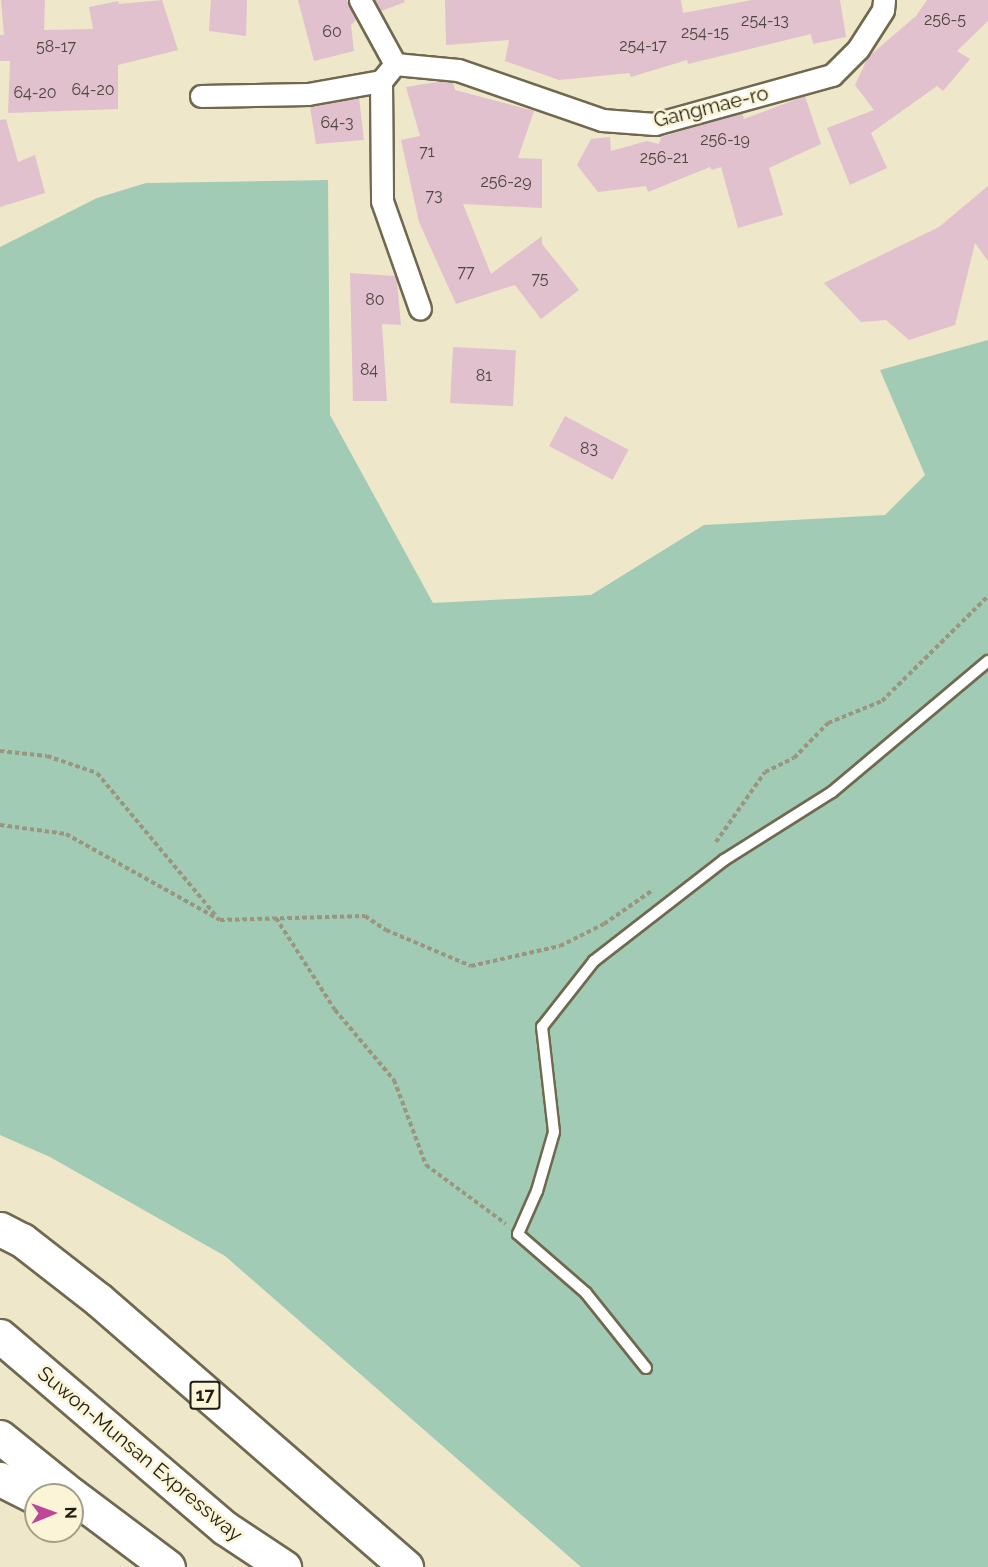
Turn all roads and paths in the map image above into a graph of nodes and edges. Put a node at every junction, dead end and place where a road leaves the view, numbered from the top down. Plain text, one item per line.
1 (360, 0) edge
2 (884, 0) edge
3 (395, 64) junction
4 (381, 81) junction
5 (201, 96) dead end
6 (420, 309) dead end
7 (988, 596) edge
8 (988, 661) edge
9 (0, 751) edge
10 (0, 825) edge
11 (712, 848) dead end
12 (658, 886) dead end
13 (276, 918) junction
14 (220, 920) junction
15 (0, 1229) edge
16 (518, 1234) junction
17 (0, 1336) edge
18 (646, 1368) dead end
19 (0, 1437) edge
20 (0, 1479) edge
21 (57, 1483) edge
22 (24, 1491) edge
23 (84, 1505) edge
24 (84, 1520) edge
25 (133, 1544) junction
26 (168, 1567) edge
27 (284, 1567) edge
28 (406, 1567) edge

1 - 3 street
2 - 3 street, Gangmae-ro
3 - 4 street
4 - 5 street
4 - 6 street
7 - 11 path
8 - 16 lane
9 - 14 path
10 - 14 path
12 - 13 path
13 - 14 path
13 - 16 path
15 - 28 highway, 17
16 - 18 lane
17 - 27 highway, Suwon-Munsan Expressway
19 - 21 highway
20 - 22 highway
23 - 25 highway
24 - 25 highway
25 - 26 highway

